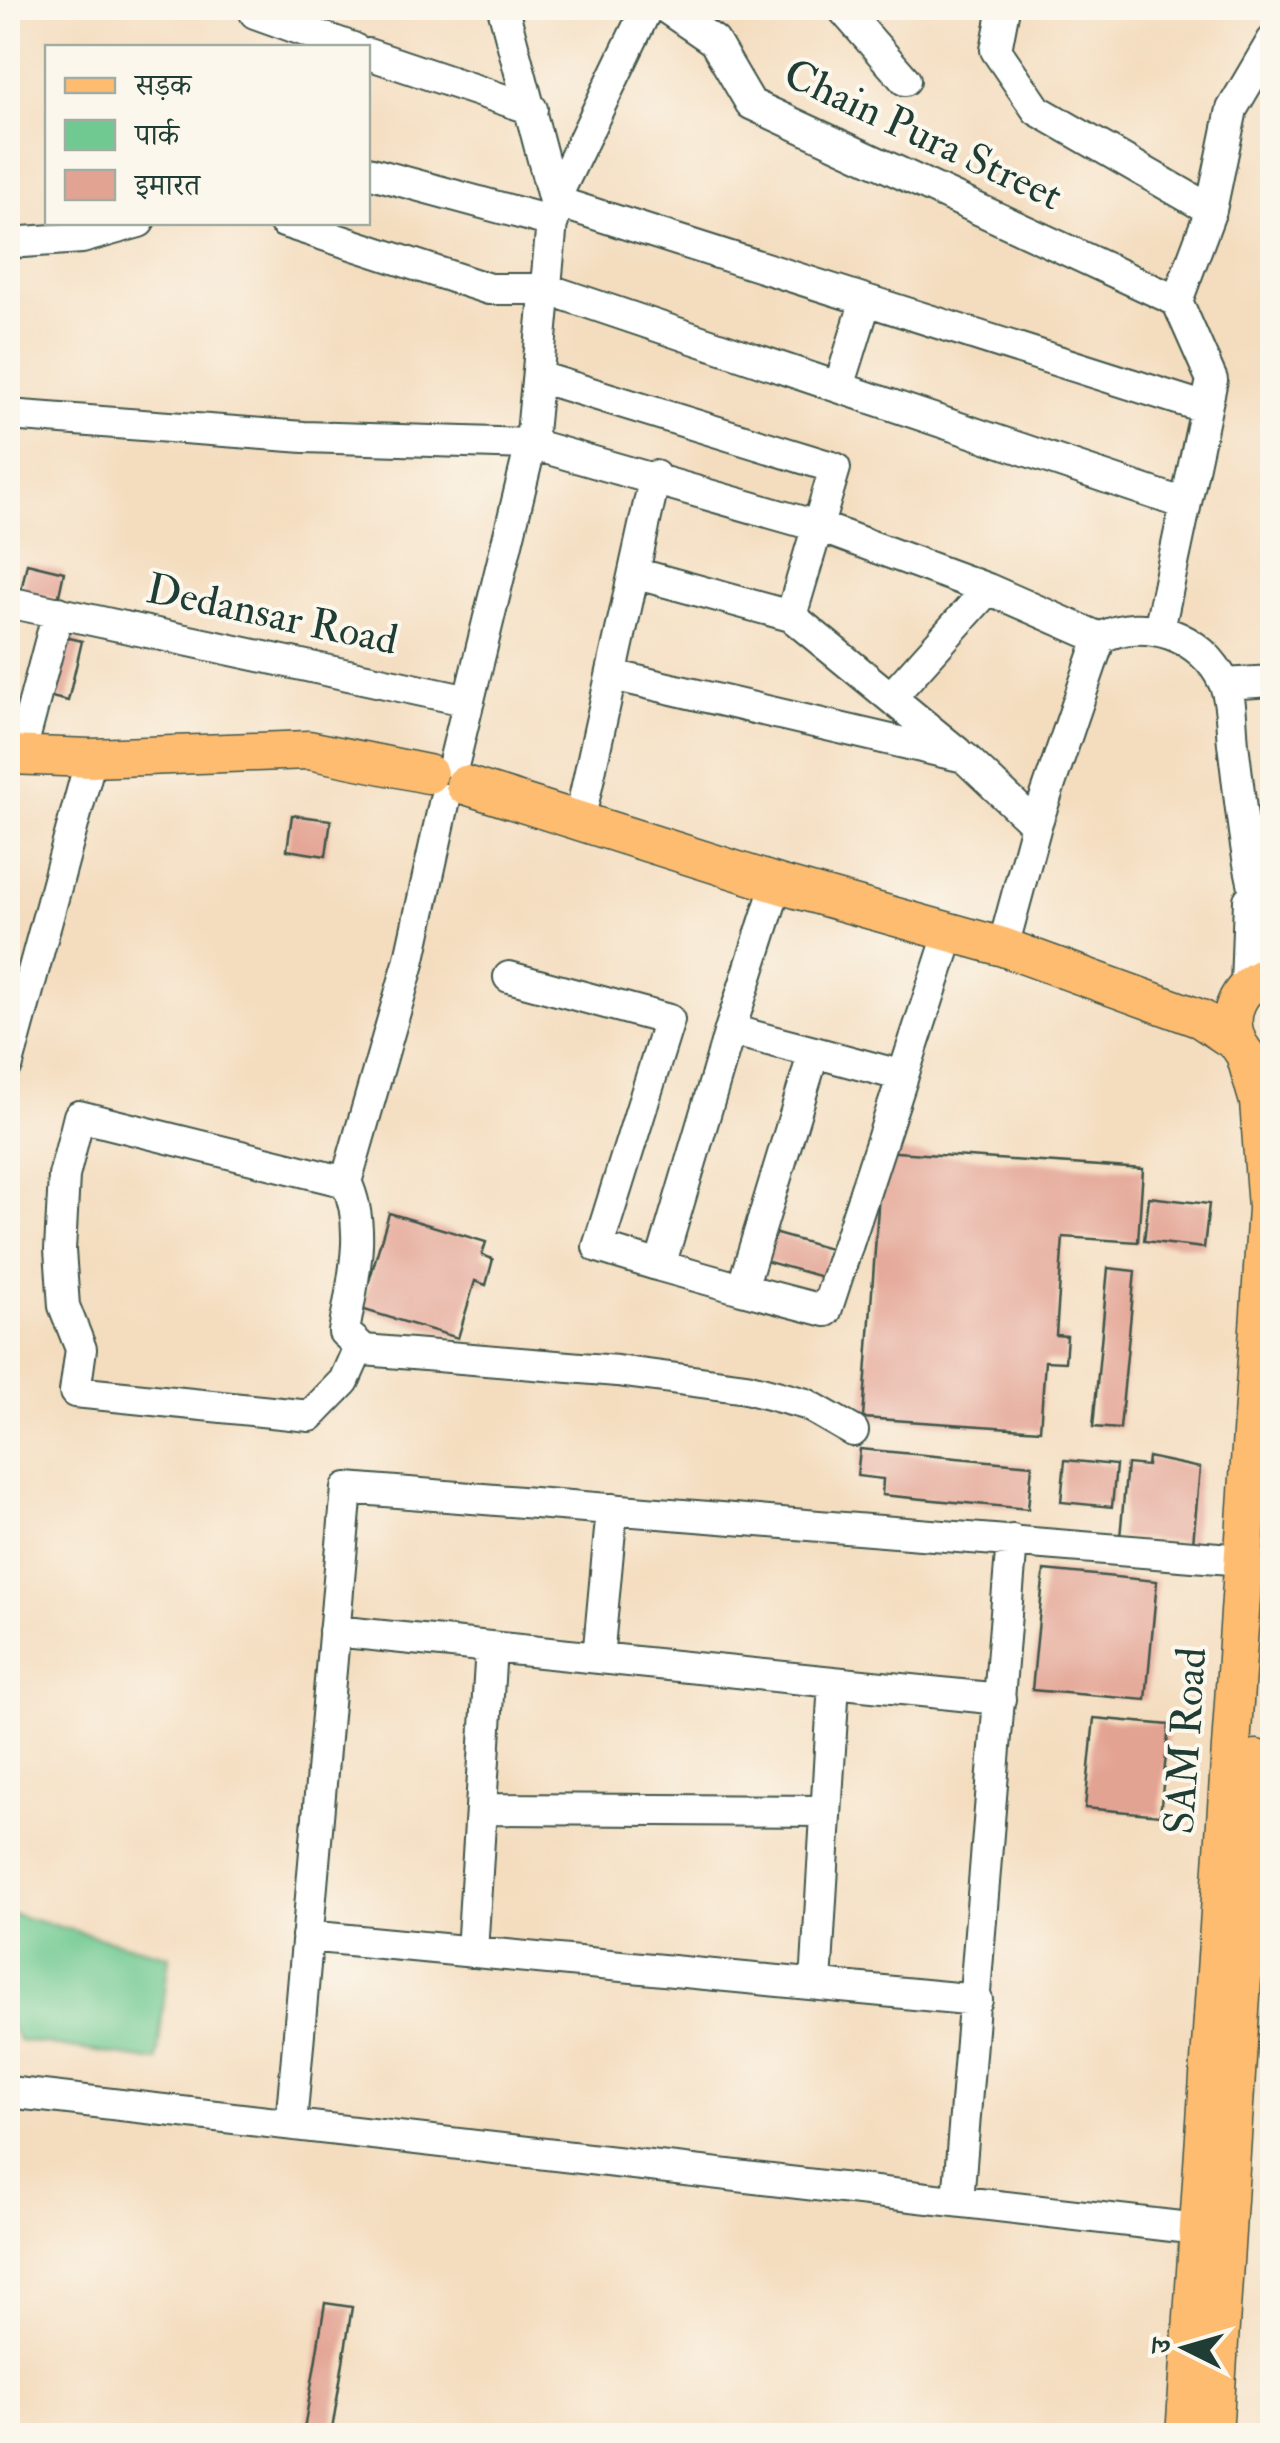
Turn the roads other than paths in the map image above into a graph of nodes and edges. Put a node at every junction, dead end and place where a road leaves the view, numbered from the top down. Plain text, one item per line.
1 (503, 8) edge
2 (648, 8) edge
3 (666, 8) edge
4 (1004, 8) edge
5 (847, 9) edge
6 (255, 13) dead end
7 (1272, 41) edge
8 (345, 45) edge
9 (370, 55) edge
10 (905, 80) dead end
11 (532, 109) junction
12 (370, 172) edge
13 (1211, 210) junction
14 (554, 212) junction
15 (128, 225) edge
16 (293, 225) edge
17 (8, 243) edge
18 (546, 289) junction
19 (866, 300) junction
20 (1177, 301) junction
21 (539, 377) junction
22 (839, 388) junction
23 (1206, 408) junction
24 (8, 414) edge
25 (531, 444) junction
26 (655, 476) junction
27 (1185, 504) junction
28 (817, 526) junction
29 (634, 572) junction
30 (988, 589) junction
31 (8, 602) edge
32 (58, 612) junction
33 (791, 616) junction
34 (1159, 630) junction
35 (1100, 638) junction
36 (612, 675) junction
37 (1272, 681) edge
38 (1225, 684) junction
39 (891, 698) junction
40 (468, 701) junction
41 (14, 755) edge
42 (964, 757) junction
43 (91, 758) junction
44 (448, 780) junction
45 (579, 822) junction
46 (1036, 825) junction
47 (1249, 866) junction
48 (776, 883) junction
49 (950, 932) junction
50 (1272, 941) edge
51 (1003, 947) junction
52 (509, 977) dead end
53 (1259, 980) edge
54 (1201, 1018) junction
55 (730, 1030) junction
56 (814, 1052) junction
57 (1251, 1054) edge
58 (8, 1064) edge
59 (903, 1076) junction
60 (346, 1182) junction
61 (660, 1266) junction
62 (742, 1288) junction
63 (359, 1347) junction
64 (853, 1431) dead end
65 (612, 1508) junction
66 (1272, 1512) edge
67 (1012, 1540) junction
68 (1244, 1560) junction
69 (334, 1631) junction
70 (490, 1647) junction
71 (598, 1658) junction
72 (834, 1682) junction
73 (1000, 1699) junction
74 (481, 1809) junction
75 (826, 1811) junction
76 (307, 1936) junction
77 (472, 1952) junction
78 (816, 1984) junction
79 (977, 2000) junction
80 (8, 2092) edge
81 (290, 2124) junction
82 (958, 2201) junction
83 (1198, 2229) junction
84 (1184, 2436) edge
85 (1212, 2436) edge

1 - 11 street
2 - 14 street
3 - 20 street, Chain Pura Street
4 - 13 street
5 - 10 street
6 - 8 street
7 - 13 street
9 - 11 street
11 - 14 street
12 - 14 street
13 - 20 street
14 - 18 street
14 - 19 street
15 - 17 street
16 - 18 street
18 - 21 street
18 - 22 street
19 - 22 street
19 - 23 street
20 - 23 street
21 - 25 street
21 - 28 street
22 - 27 street
23 - 27 street
24 - 25 street
25 - 26 street
25 - 40 street
26 - 28 street
26 - 29 street
27 - 34 street
28 - 30 street
28 - 33 street
29 - 33 street
29 - 36 street
30 - 35 street
30 - 39 street
31 - 32 street, Dedansar Road
32 - 40 street, Dedansar Road
32 - 41 street
33 - 39 street
34 - 35 street
34 - 38 street
35 - 46 street
36 - 42 street
36 - 45 street
37 - 38 street
38 - 47 street
39 - 42 street
40 - 44 street
41 - 43 main road
42 - 46 street
43 - 44 main road
43 - 58 street
44 - 45 main road
44 - 60 street
45 - 48 main road
46 - 51 street
47 - 50 street
47 - 53 street
48 - 49 main road
48 - 55 street
49 - 51 main road
49 - 59 street
51 - 54 main road
52 - 61 street
53 - 54 main road
53 - 57 main road
54 - 57 main road
55 - 56 street
55 - 61 street
56 - 59 street
56 - 62 street
57 - 68 main road, SAM Road
59 - 62 street
60 - 63 street
60 - 63 street
61 - 62 street
63 - 64 street
65 - 67 street
65 - 69 street
65 - 71 street
66 - 85 main road
67 - 68 street
67 - 73 street
68 - 83 main road, SAM Road
69 - 70 street
69 - 76 street
70 - 71 street
70 - 74 street
71 - 72 street
72 - 73 street
72 - 75 street
73 - 79 street
74 - 75 street
74 - 77 street
75 - 78 street
76 - 77 street
76 - 81 street
77 - 78 street
78 - 79 street
79 - 82 street
80 - 81 street
81 - 82 street
82 - 83 street
83 - 84 main road, SAM Road

